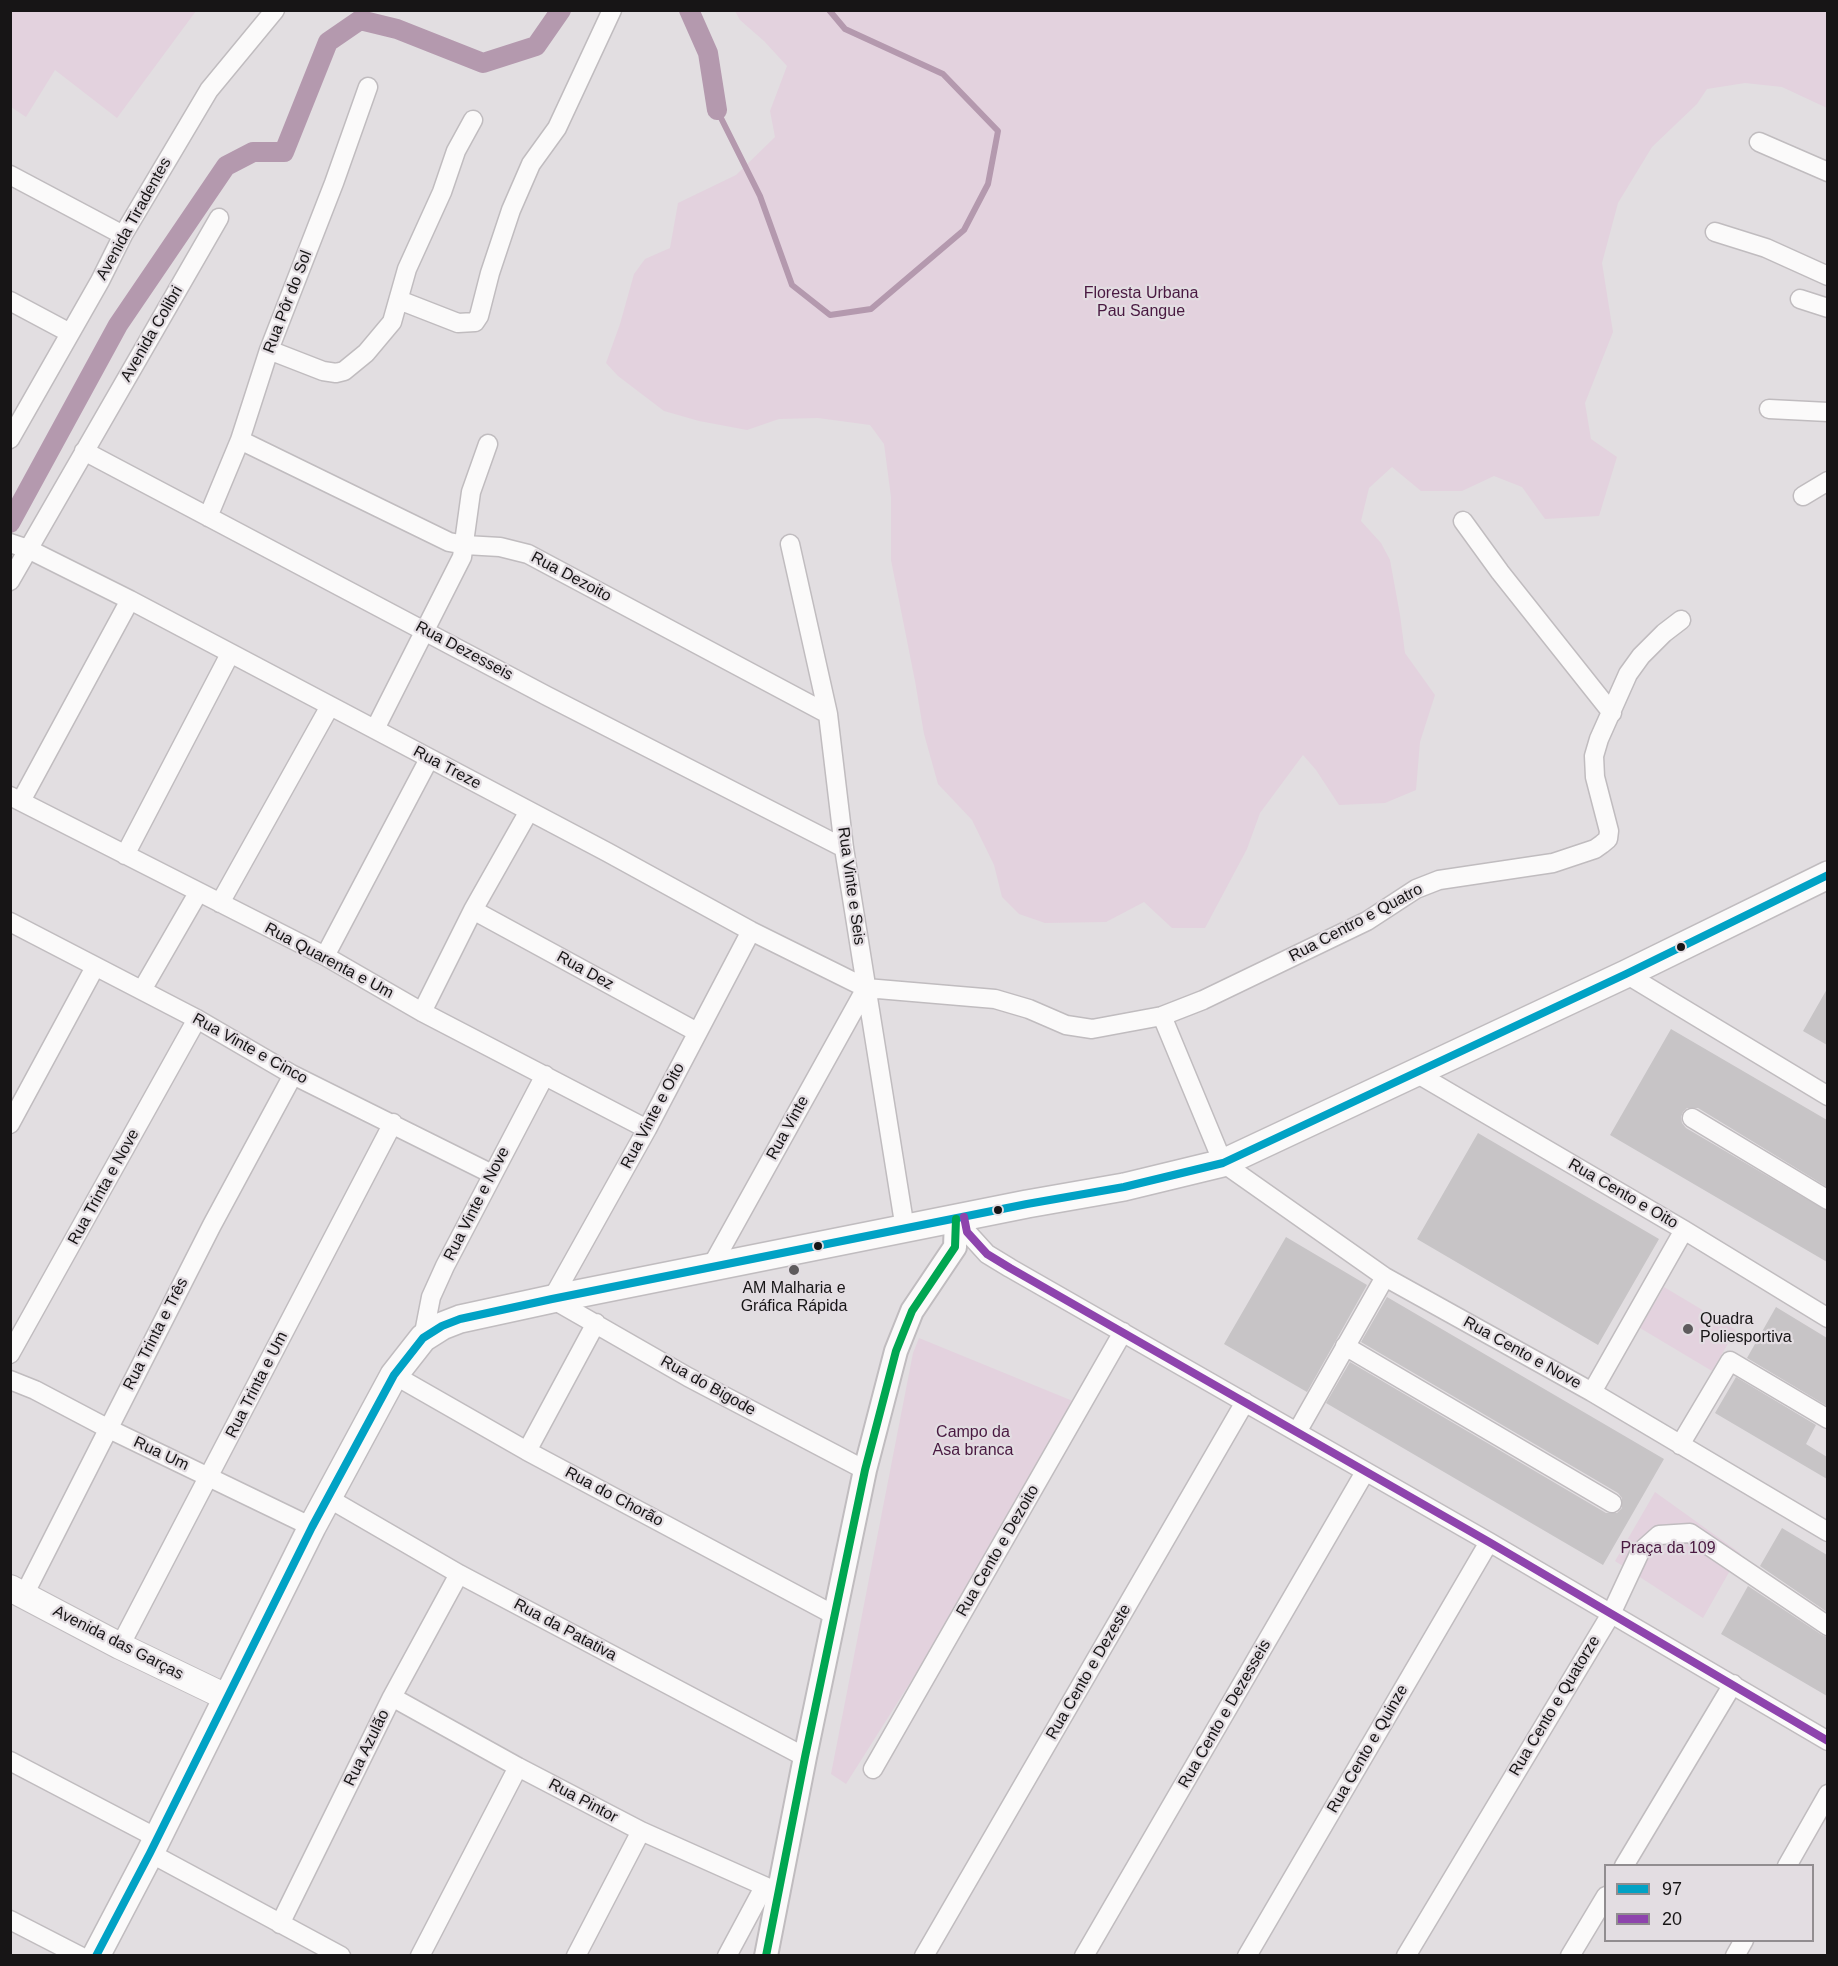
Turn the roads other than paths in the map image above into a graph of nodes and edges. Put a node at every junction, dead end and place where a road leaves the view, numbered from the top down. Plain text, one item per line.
1 (275, 10) edge
2 (612, 10) edge
3 (368, 87) dead end
4 (473, 120) dead end
5 (1759, 142) dead end
6 (1827, 172) edge
7 (10, 175) edge
8 (219, 218) dead end
9 (1715, 232) dead end
10 (123, 235) junction
11 (1827, 276) edge
12 (1800, 299) dead end
13 (399, 300) junction
14 (10, 301) edge
15 (1827, 308) edge
16 (70, 333) junction
17 (269, 350) junction
18 (1769, 409) dead end
19 (1827, 412) edge
20 (11, 435) edge
21 (240, 440) junction
22 (488, 444) dead end
23 (84, 451) junction
24 (1827, 481) edge
25 (1803, 496) dead end
26 (208, 517) junction
27 (1463, 521) dead end
28 (790, 544) dead end
29 (18, 546) edge
30 (465, 546) junction
31 (10, 581) edge
32 (130, 600) junction
33 (1682, 620) dead end
34 (424, 630) junction
35 (230, 654) junction
36 (330, 706) junction
37 (1612, 713) junction
38 (828, 714) junction
39 (375, 729) junction
40 (429, 759) junction
41 (16, 799) edge
42 (529, 811) junction
43 (844, 848) junction
44 (125, 855) junction
45 (1826, 877) edge
46 (198, 893) junction
47 (220, 903) junction
48 (473, 910) junction
49 (10, 922) edge
50 (751, 931) junction
51 (325, 956) junction
52 (95, 967) junction
53 (1626, 974) junction
54 (866, 988) junction
55 (142, 990) junction
56 (422, 1012) junction
57 (1162, 1016) junction
58 (197, 1019) junction
59 (697, 1032) junction
60 (1416, 1073) junction
61 (293, 1075) junction
62 (545, 1075) junction
63 (1827, 1096) edge
64 (1692, 1118) dead end
65 (393, 1123) junction
66 (10, 1124) edge
67 (647, 1129) junction
68 (1223, 1164) junction
69 (492, 1174) junction
70 (1827, 1200) edge
71 (960, 1218) junction
72 (905, 1229) junction
73 (1684, 1230) junction
74 (711, 1267) junction
75 (1385, 1276) junction
76 (552, 1299) junction
77 (1827, 1318) edge
78 (596, 1323) junction
79 (1124, 1332) junction
80 (423, 1338) junction
81 (1346, 1346) junction
82 (10, 1354) edge
83 (394, 1375) junction
84 (10, 1380) edge
85 (1592, 1392) junction
86 (1245, 1402) junction
87 (1827, 1419) edge
88 (107, 1428) junction
89 (1297, 1432) junction
90 (1680, 1444) junction
91 (527, 1451) junction
92 (866, 1470) junction
93 (1365, 1472) junction
94 (210, 1477) junction
95 (328, 1497) junction
96 (1612, 1503) dead end
97 (312, 1527) junction
98 (1827, 1532) edge
99 (1489, 1542) junction
100 (459, 1574) junction
101 (17, 1591) edge
102 (1611, 1614) junction
103 (836, 1616) junction
104 (1827, 1626) edge
105 (120, 1646) junction
106 (1733, 1684) junction
107 (226, 1697) junction
108 (392, 1697) junction
109 (1827, 1742) edge
110 (805, 1757) junction
111 (10, 1761) edge
112 (518, 1767) junction
113 (873, 1769) dead end
114 (1827, 1794) edge
115 (641, 1831) junction
116 (153, 1846) junction
117 (1625, 1864) edge
118 (1788, 1864) edge
119 (772, 1890) junction
120 (1604, 1898) edge
121 (10, 1920) edge
122 (280, 1924) junction
123 (1743, 1942) edge
124 (928, 1948) edge
125 (80, 1956) edge
126 (96, 1956) edge
127 (340, 1956) edge
128 (420, 1956) edge
129 (576, 1956) edge
130 (727, 1956) edge
131 (766, 1956) edge
132 (1084, 1956) edge
133 (1247, 1956) edge
134 (1406, 1956) edge
135 (1570, 1956) edge
136 (1735, 1956) edge

1 - 10 street, Avenida Tiradentes
2 - 13 street
3 - 17 street, Rua Pôr do Sol
4 - 13 street
5 - 6 street
7 - 10 street
8 - 23 street, Avenida Colibri
9 - 11 street
10 - 16 street, Avenida Tiradentes
12 - 15 street
13 - 17 street
14 - 16 street
16 - 20 street, Avenida Tiradentes
17 - 21 street, Rua Pôr do Sol
18 - 19 street
21 - 26 street, Rua Pôr do Sol
21 - 30 street, Rua Dezoito
22 - 30 street
23 - 26 street, Rua Dezesseis
23 - 29 street
24 - 25 street
26 - 34 street, Rua Dezesseis
27 - 37 street
28 - 38 street, Rua Vinte e Seis
29 - 31 street
29 - 32 street, Rua Treze
30 - 34 street
30 - 38 street, Rua Dezoito
32 - 35 street, Rua Treze
32 - 41 street
33 - 37 street, Rua Centro e Quatro
34 - 39 street
34 - 43 street, Rua Dezesseis
35 - 36 street, Rua Treze
35 - 44 street
36 - 39 street, Rua Treze
36 - 47 street
37 - 57 street, Rua Centro e Quatro
38 - 43 street, Rua Vinte e Seis
39 - 40 street, Rua Treze
40 - 42 street, Rua Treze
40 - 51 street
41 - 44 street, Rua Quarenta e Um
42 - 48 street
42 - 50 street, Rua Treze
43 - 54 street, Rua Vinte e Seis
44 - 46 street, Rua Quarenta e Um
45 - 53 main road
46 - 47 street, Rua Quarenta e Um
46 - 55 street
47 - 51 street, Rua Quarenta e Um
48 - 56 street
48 - 59 street, Rua Dez
49 - 52 street, Rua Vinte e Cinco
50 - 54 street, Rua Treze
50 - 59 street, Rua Vinte e Oito
51 - 56 street, Rua Quarenta e Um
52 - 55 street, Rua Vinte e Cinco
52 - 66 street
53 - 60 main road
53 - 63 street
54 - 57 street, Rua Centro e Quatro
54 - 72 street, Rua Vinte e Seis
54 - 74 street, Rua Vinte
55 - 58 street, Rua Vinte e Cinco
56 - 62 street, Rua Quarenta e Um
57 - 68 street
58 - 61 street, Rua Vinte e Cinco
58 - 82 street, Rua Trinta e Nove
59 - 67 street, Rua Vinte e Oito
60 - 68 main road
60 - 73 street, Rua Cento e Oito
61 - 65 street, Rua Vinte e Cinco
61 - 88 street, Rua Trinta e Três
62 - 67 street, Rua Quarenta e Um
62 - 69 street, Rua Vinte e Nove
64 - 70 street
65 - 69 street, Rua Vinte e Cinco
65 - 94 street, Rua Trinta e Um
67 - 76 street, Rua Vinte e Oito
68 - 71 main road
68 - 75 street, Rua Cento e Nove
69 - 80 street, Rua Vinte e Nove
71 - 72 main road
71 - 79 street
71 - 92 street
72 - 74 main road
73 - 77 street, Rua Cento e Oito
73 - 85 street
74 - 76 main road
75 - 81 street
75 - 85 street, Rua Cento e Nove
76 - 78 street, Rua do Bigode
76 - 80 main road
78 - 91 street
78 - 92 street, Rua do Bigode
79 - 86 street
79 - 113 street, Rua Cento e Dezoito
80 - 83 main road
81 - 89 street
81 - 96 street
83 - 91 street, Rua do Chorão
83 - 95 main road
84 - 88 street, Rua Um
85 - 90 street, Rua Cento e Nove
86 - 89 street
86 - 124 street, Rua Cento e Dezeste
87 - 90 street
88 - 94 street, Rua Um
88 - 101 street, Rua Trinta e Três
89 - 93 street
90 - 98 street, Rua Cento e Nove
91 - 103 street, Rua do Chorão
92 - 103 street
93 - 99 street
93 - 132 street, Rua Cento e Dezesseis
94 - 97 street, Rua Um
94 - 105 street, Rua Trinta e Um
95 - 97 main road
95 - 100 street, Rua da Patativa
97 - 107 main road
99 - 102 street
99 - 133 street, Rua Cento e Quinze
100 - 108 street, Rua Azulão
100 - 110 street, Rua da Patativa
101 - 105 main road, Avenida das Garças
102 - 104 street, Rua Cento e Quatorze
102 - 106 street
102 - 134 street, Rua Cento e Quatorze
103 - 110 street
105 - 107 main road, Avenida das Garças
106 - 109 street
106 - 117 street
107 - 116 main road
108 - 112 street, Rua Pintor
108 - 122 street, Rua Azulão
110 - 119 street
111 - 116 street
112 - 115 street, Rua Pintor
112 - 128 street
114 - 118 street
115 - 119 street, Rua Pintor
115 - 129 street
116 - 122 street
116 - 126 main road
119 - 130 street
119 - 131 street
120 - 135 street
121 - 125 street
122 - 127 street
123 - 136 street

